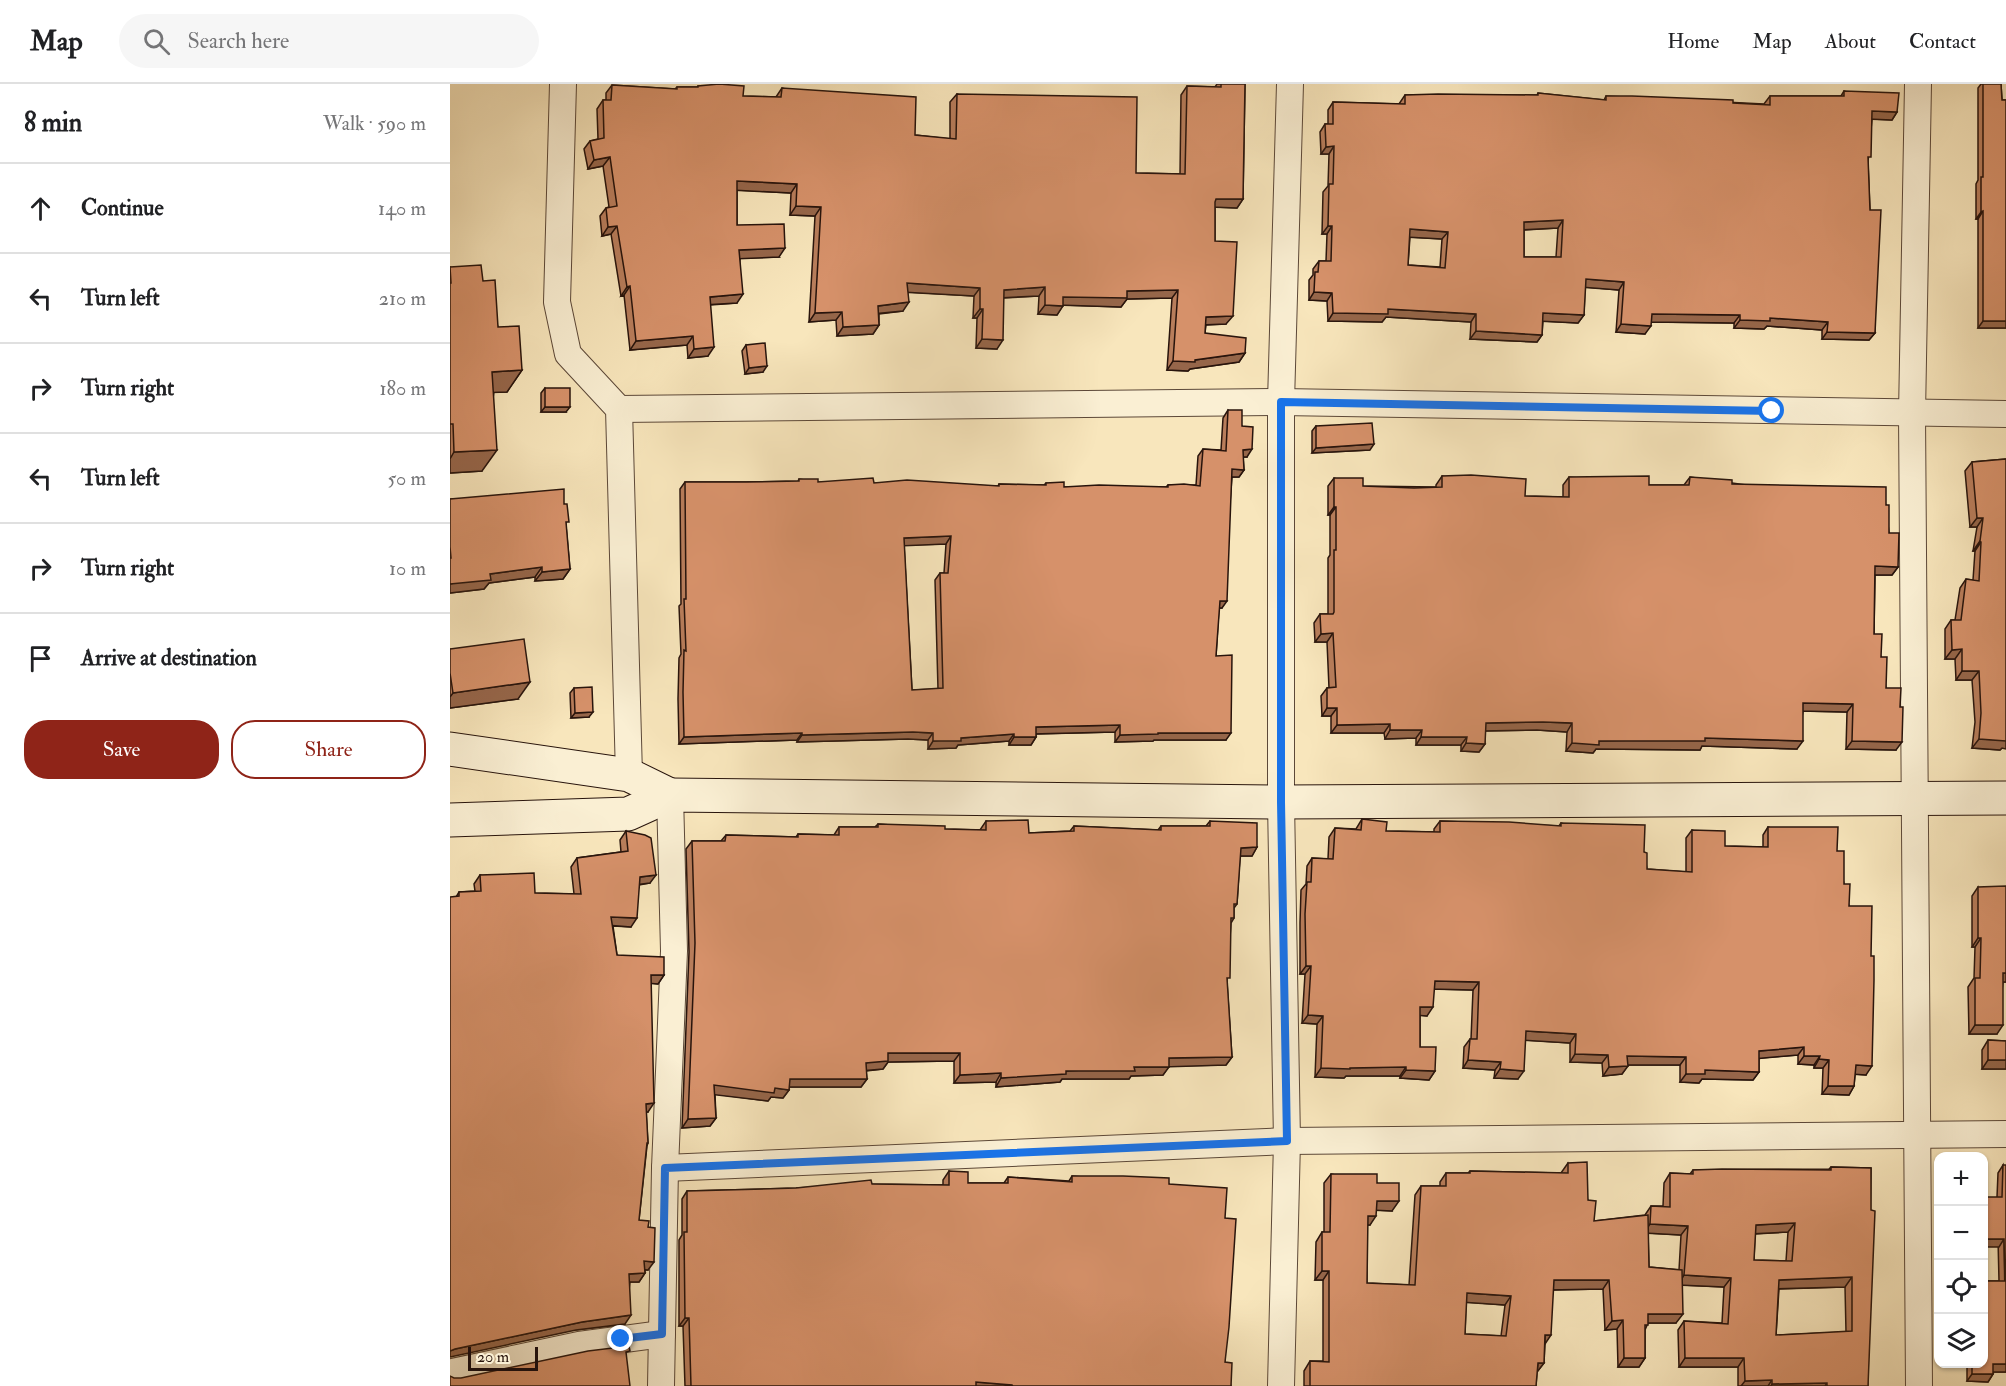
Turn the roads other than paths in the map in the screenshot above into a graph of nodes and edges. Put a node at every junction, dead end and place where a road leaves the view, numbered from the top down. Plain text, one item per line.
1 (563, 84) edge
2 (1290, 84) edge
3 (1918, 84) edge
4 (1281, 402) junction
5 (619, 409) junction
6 (1912, 414) junction
7 (2006, 414) edge
8 (450, 749) edge
9 (630, 775) junction
10 (670, 795) junction
11 (1916, 798) junction
12 (2006, 798) edge
13 (1281, 802) junction
14 (450, 820) edge
15 (2006, 1134) edge
16 (1916, 1136) junction
17 (1287, 1141) junction
18 (665, 1168) junction
19 (662, 1334) junction
20 (452, 1372) dead end
21 (662, 1386) edge
22 (1281, 1386) edge
23 (1918, 1386) edge

1 - 5 street
2 - 4 street
3 - 6 street
4 - 5 street
4 - 6 street
4 - 13 street
5 - 9 street
6 - 7 street
6 - 11 street
8 - 9 main road
9 - 10 main road
10 - 13 main road
10 - 14 main road
10 - 18 street
11 - 12 main road
11 - 13 main road
11 - 16 street
13 - 17 street
15 - 16 street
16 - 17 street
16 - 23 street
17 - 18 street
17 - 22 street
18 - 19 street
19 - 20 street
19 - 21 street

